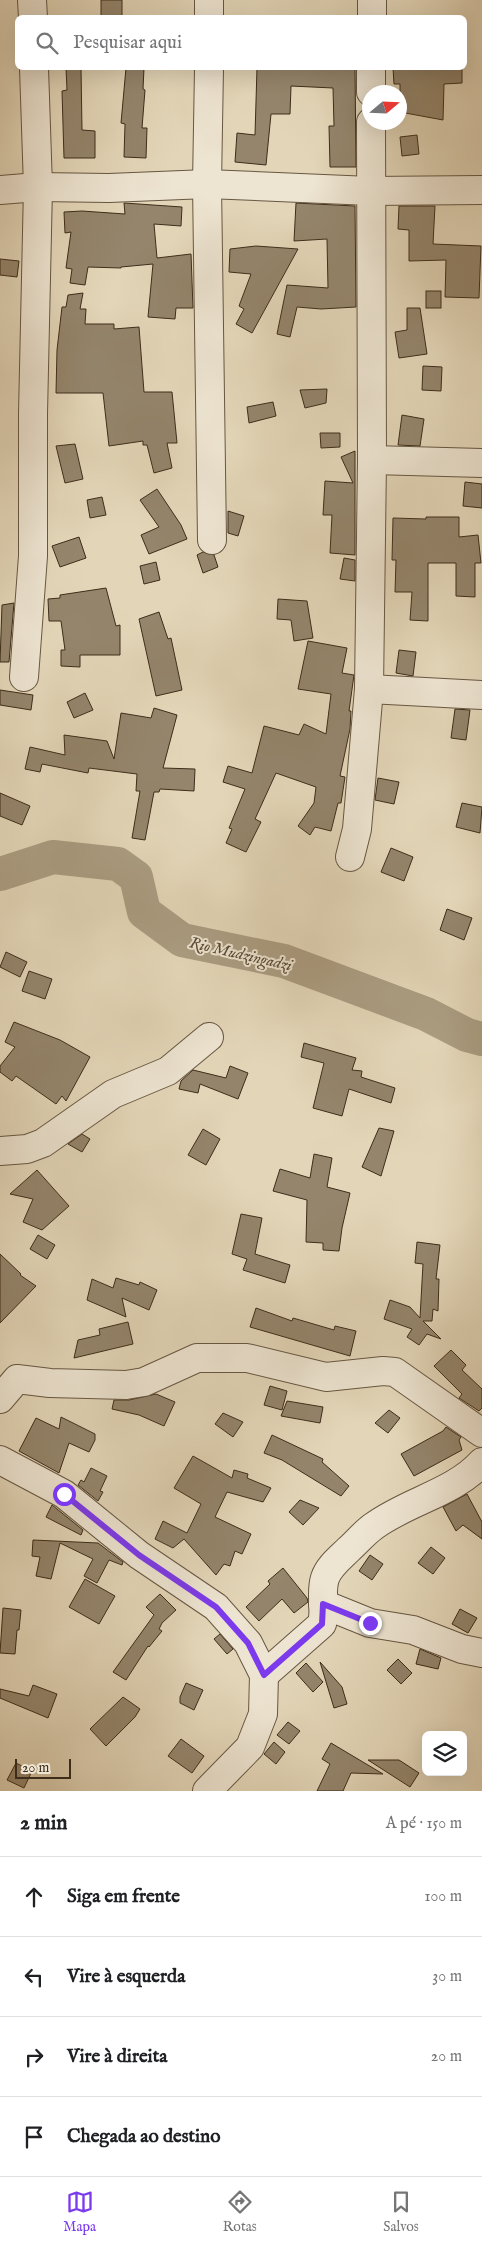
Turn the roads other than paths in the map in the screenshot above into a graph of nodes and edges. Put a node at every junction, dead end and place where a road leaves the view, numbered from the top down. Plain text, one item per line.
1 (32, 0) edge
2 (209, 0) edge
3 (372, 0) edge
4 (33, 15) edge
5 (209, 15) edge
6 (372, 15) edge
7 (34, 70) edge
8 (209, 70) edge
9 (371, 70) edge
10 (371, 85) edge
11 (370, 130) edge
12 (208, 184) junction
13 (38, 187) junction
14 (0, 190) edge
15 (482, 190) edge
16 (370, 191) junction
17 (372, 460) junction
18 (482, 463) edge
19 (212, 540) dead end
20 (24, 677) dead end
21 (369, 689) junction
22 (482, 695) edge
23 (350, 857) dead end
24 (209, 1037) dead end
25 (0, 1151) edge
26 (0, 1399) edge
27 (482, 1433) edge
28 (0, 1460) edge
29 (482, 1462) edge
30 (323, 1604) junction
31 (482, 1653) edge
32 (264, 1675) junction
33 (207, 1791) edge

1 - 4 street
2 - 5 street
3 - 6 street
7 - 13 street
8 - 12 street
9 - 10 street
11 - 16 street
12 - 13 street
12 - 16 street
12 - 19 street
13 - 14 street
13 - 20 street
15 - 16 street
16 - 17 street
17 - 18 street
17 - 21 street
21 - 22 street
21 - 23 street
24 - 25 street
26 - 27 street
28 - 32 street
29 - 30 street
30 - 31 street
30 - 32 street
32 - 33 street

